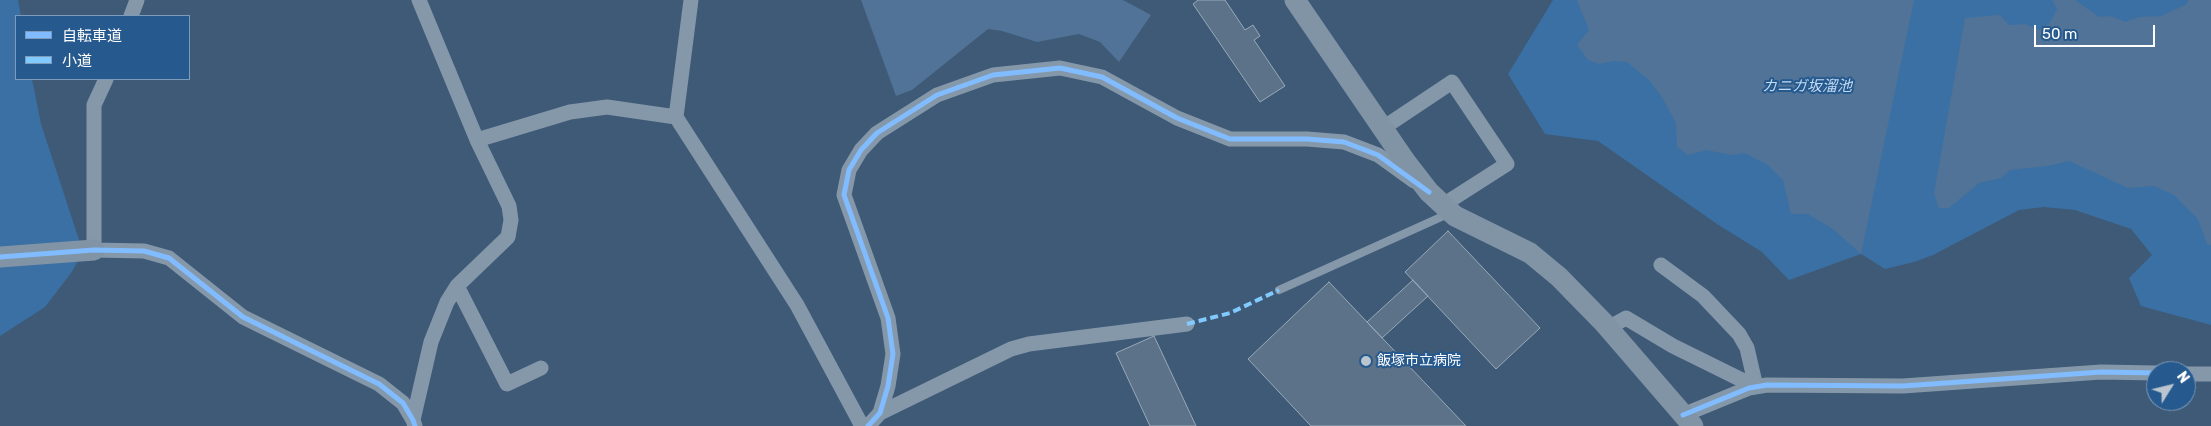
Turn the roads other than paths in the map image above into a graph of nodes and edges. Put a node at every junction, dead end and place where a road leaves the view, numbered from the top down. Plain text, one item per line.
1 (137, 0) edge
2 (419, 0) edge
3 (691, 0) edge
4 (1295, 0) edge
5 (131, 15) edge
6 (106, 80) edge
7 (676, 117) junction
8 (1383, 128) junction
9 (478, 140) junction
10 (1441, 203) junction
11 (94, 250) junction
12 (0, 257) edge
13 (1661, 265) dead end
14 (457, 286) junction
15 (1279, 290) dead end
16 (1187, 324) dead end
17 (1608, 328) junction
18 (541, 368) dead end
19 (2146, 373) edge
20 (2196, 374) edge
21 (2211, 374) edge
22 (1756, 387) junction
23 (880, 413) junction
24 (1688, 420) edge
25 (414, 423) edge
26 (862, 426) edge
27 (868, 426) edge

1 - 5 street
2 - 9 street
3 - 7 street
4 - 8 street
6 - 11 street
7 - 9 street
7 - 26 street
8 - 10 street
8 - 10 street
9 - 14 street
10 - 15 lane
10 - 17 street
10 - 23 street
11 - 12 street
11 - 25 street
13 - 22 street
14 - 18 street
14 - 25 street
16 - 23 street
17 - 22 street
17 - 24 street
19 - 22 street
20 - 21 street
22 - 24 street
23 - 27 street

